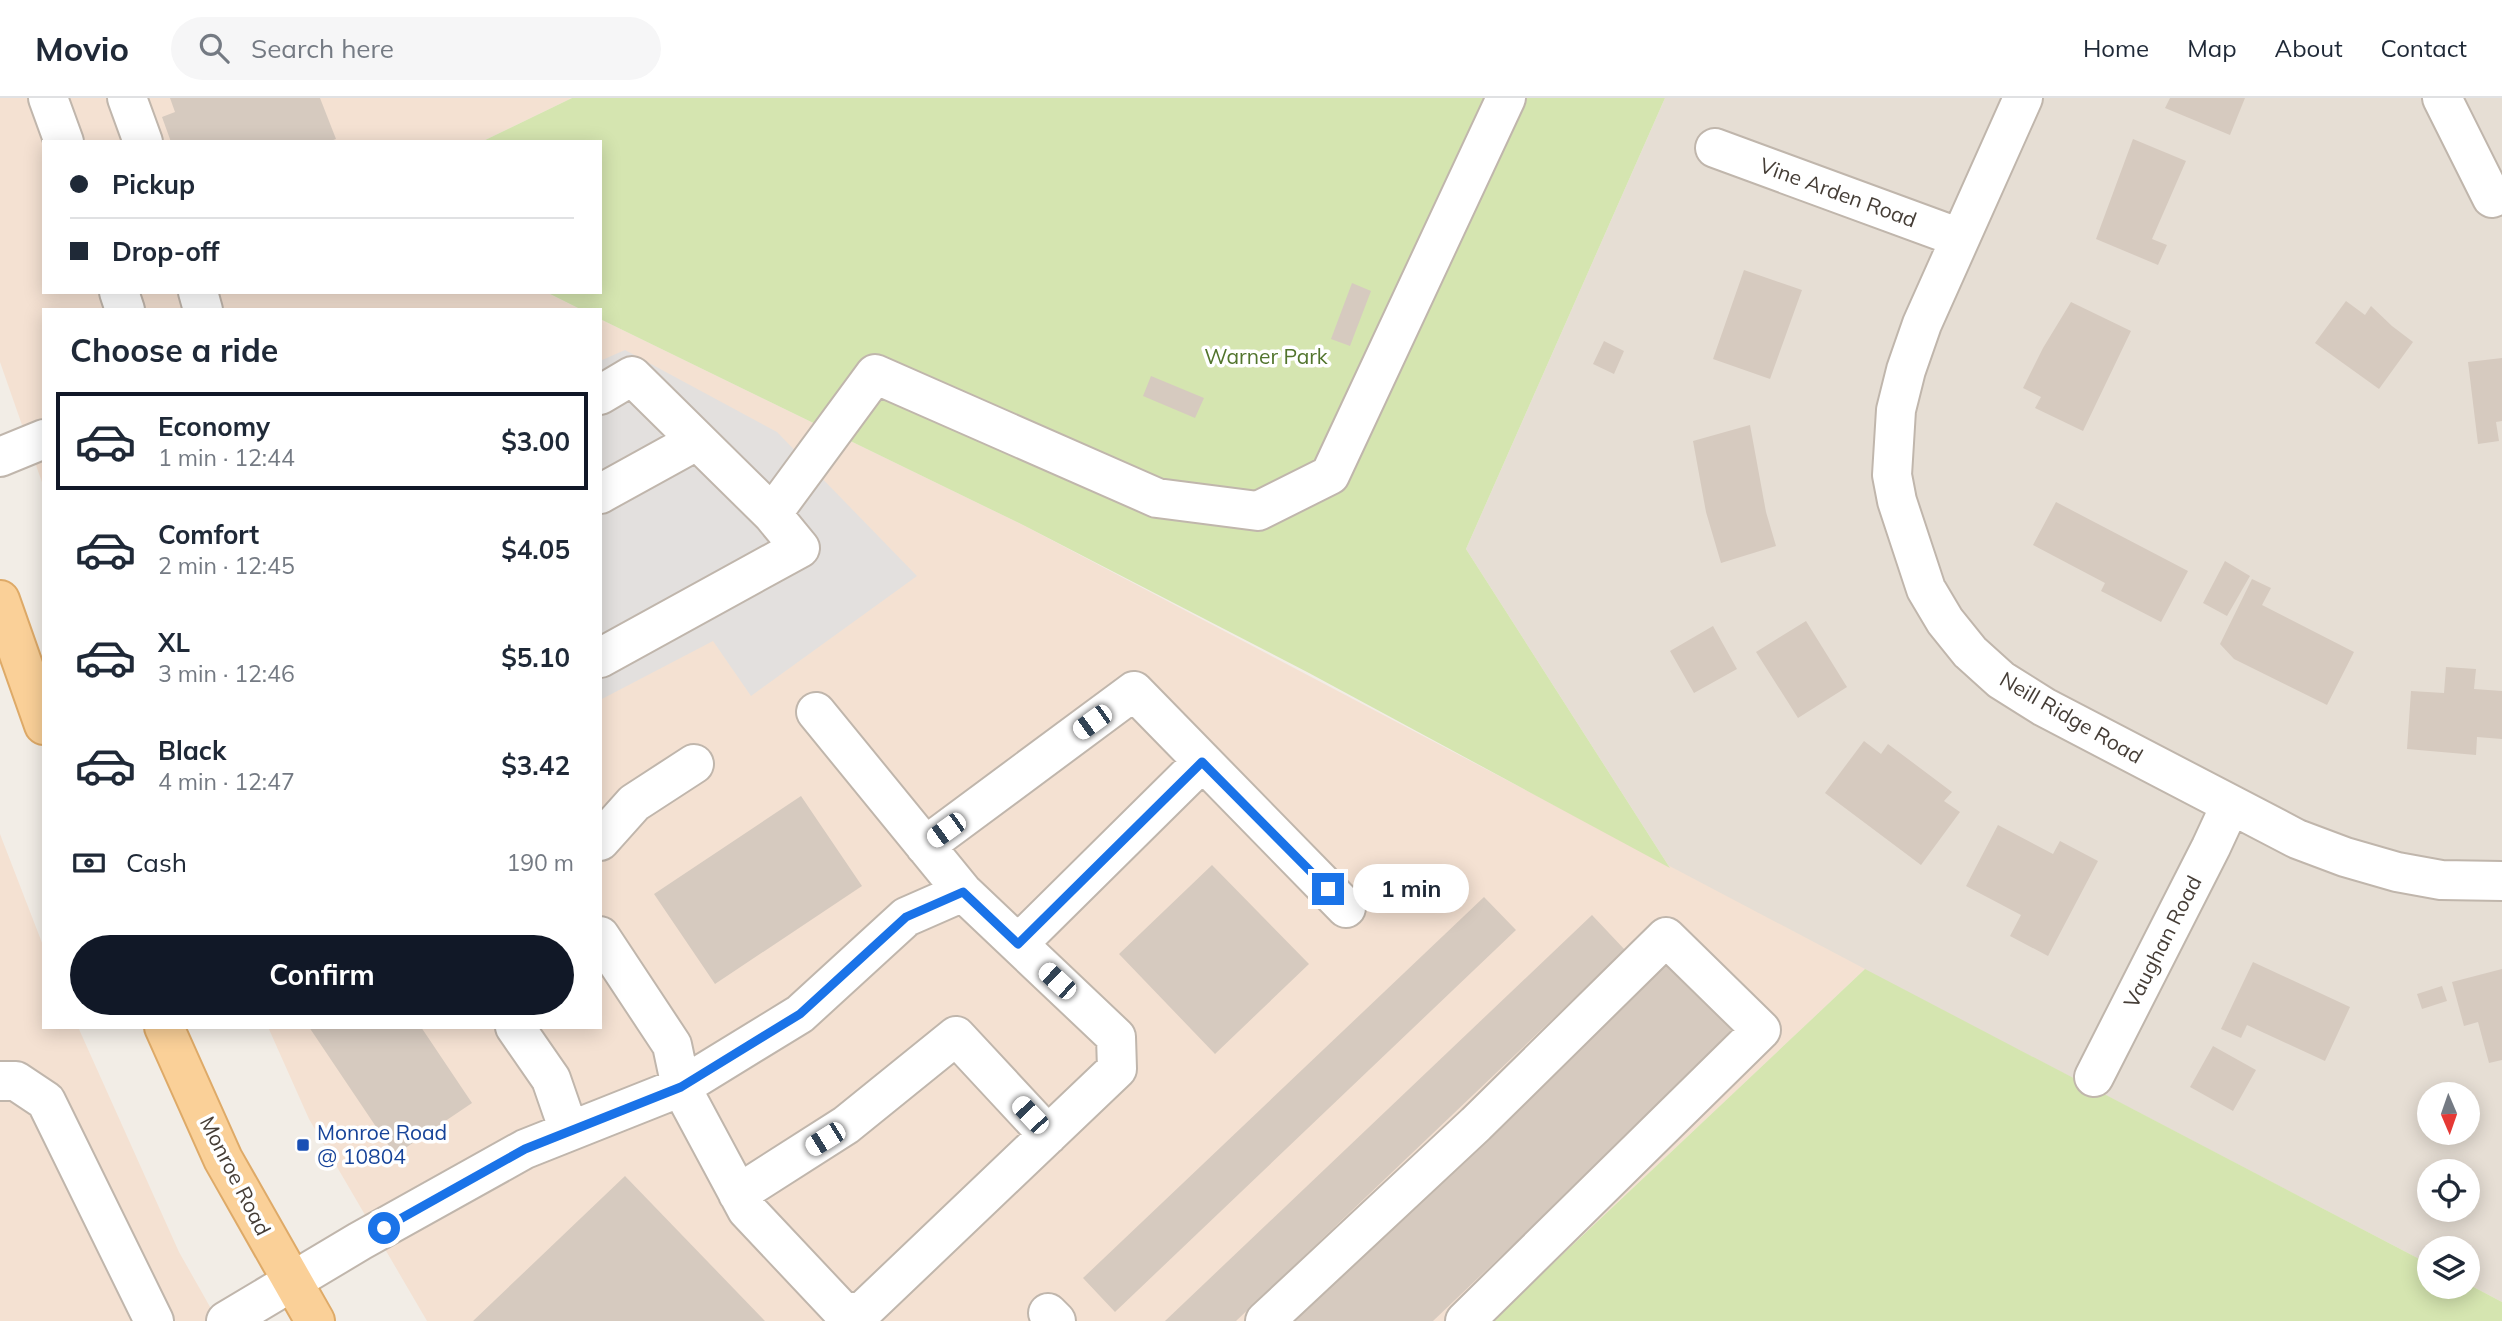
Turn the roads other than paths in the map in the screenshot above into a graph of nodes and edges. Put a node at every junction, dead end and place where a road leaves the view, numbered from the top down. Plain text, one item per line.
1 (48, 98) edge
2 (127, 98) edge
3 (1506, 98) edge
4 (2023, 98) edge
5 (2442, 98) edge
6 (63, 140) edge
7 (142, 140) edge
8 (1716, 148) dead end
9 (2492, 198) dead end
10 (1960, 238) junction
11 (602, 394) edge
12 (42, 440) edge
13 (696, 441) junction
14 (0, 457) edge
15 (602, 493) edge
16 (772, 514) junction
17 (0, 600) edge
18 (602, 657) edge
19 (816, 712) dead end
20 (42, 719) edge
21 (1202, 762) junction
22 (694, 764) dead end
23 (2230, 806) junction
24 (602, 839) edge
25 (925, 846) junction
26 (2502, 881) edge
27 (963, 892) junction
28 (1346, 908) dead end
29 (602, 939) edge
30 (1018, 944) junction
31 (165, 1029) edge
32 (516, 1029) edge
33 (2094, 1077) dead end
34 (0, 1081) edge
35 (681, 1087) junction
36 (569, 1131) junction
37 (1048, 1135) junction
38 (738, 1194) junction
39 (291, 1282) junction
40 (154, 1321) edge
41 (226, 1321) edge
42 (315, 1321) edge
43 (1265, 1321) edge
44 (1465, 1321) edge

1 - 6 street
2 - 7 street
3 - 16 street
4 - 10 street, Neill Ridge Road
5 - 9 street
8 - 10 street, Vine Arden Road
10 - 23 street, Neill Ridge Road
11 - 13 street
12 - 14 street
13 - 15 street
13 - 16 street
16 - 18 street
17 - 20 main road
19 - 25 street
21 - 25 street
21 - 28 street
21 - 30 street
22 - 24 street
23 - 26 street, Neill Ridge Road
23 - 33 street, Vaughan Road
25 - 27 street
27 - 30 street
27 - 35 street
29 - 35 street
30 - 37 street
31 - 39 main road, Monroe Road
32 - 36 street
34 - 40 street
35 - 36 street
35 - 38 street
36 - 39 street
37 - 38 street
37 - 38 street
39 - 41 street
39 - 42 main road, Monroe Road
43 - 44 street

